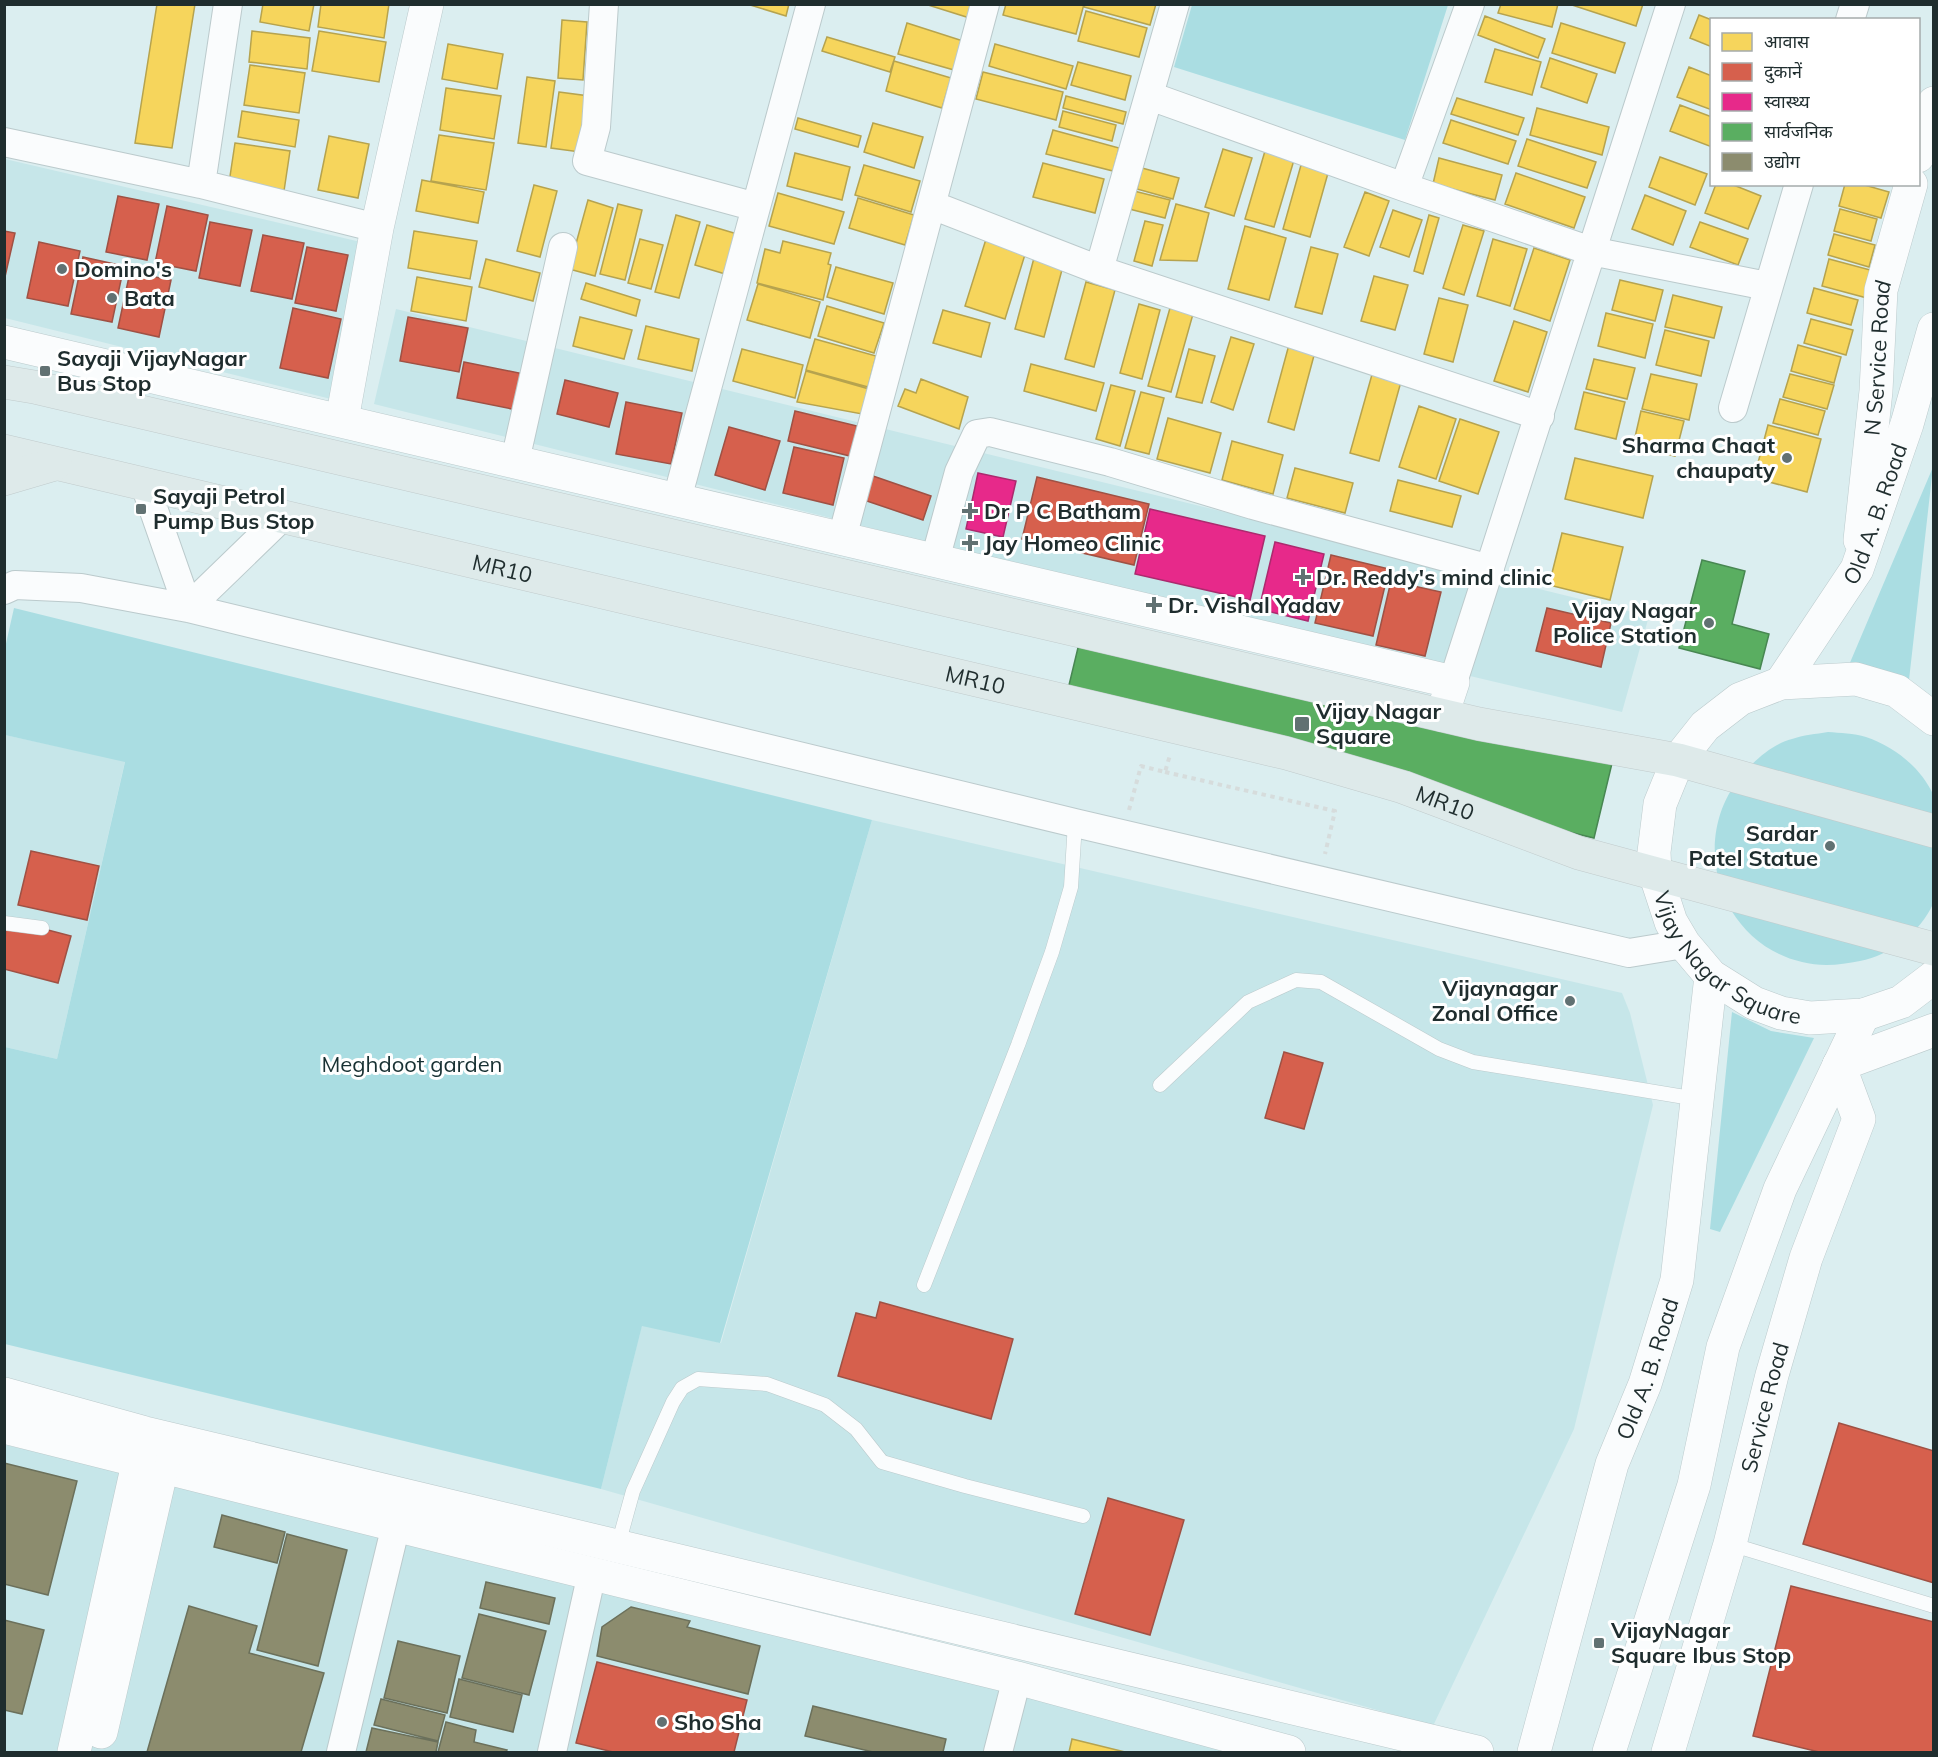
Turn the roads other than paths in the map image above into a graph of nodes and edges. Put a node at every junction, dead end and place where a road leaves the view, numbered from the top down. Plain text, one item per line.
1 (228, 4) edge
2 (427, 4) edge
3 (604, 4) edge
4 (811, 4) edge
5 (985, 4) edge
6 (1175, 4) edge
7 (1470, 4) edge
8 (1671, 4) edge
9 (1150, 96) junction
10 (1934, 103) edge
11 (4, 142) edge
12 (1920, 149) edge
13 (201, 184) junction
14 (1798, 186) edge
15 (1910, 186) edge
16 (1404, 188) junction
17 (932, 205) junction
18 (756, 207) junction
19 (377, 228) junction
20 (563, 247) dead end
21 (1591, 251) junction
22 (1099, 270) junction
23 (1767, 286) junction
24 (1934, 329) edge
25 (4, 342) edge
26 (4, 382) edge
27 (1733, 408) dead end
28 (1540, 416) junction
29 (342, 420) junction
30 (4, 451) edge
31 (514, 461) junction
32 (60, 463) junction
33 (4, 479) edge
34 (145, 485) junction
35 (677, 499) junction
36 (282, 517) junction
37 (842, 538) junction
38 (935, 560) junction
39 (1490, 569) junction
40 (1857, 569) junction
41 (4, 590) edge
42 (188, 608) junction
43 (1453, 682) junction
44 (1781, 683) junction
45 (1442, 715) junction
46 (1934, 719) edge
47 (1678, 760) junction
48 (1075, 823) junction
49 (1934, 831) edge
50 (1655, 873) junction
51 (4, 923) edge
52 (42, 928) dead end
53 (1684, 944) junction
54 (1934, 949) edge
55 (1712, 975) junction
56 (1934, 977) edge
57 (1863, 1015) junction
58 (1928, 1035) edge
59 (1839, 1065) junction
60 (1160, 1085) dead end
61 (1697, 1099) junction
62 (924, 1285) dead end
63 (4, 1394) edge
64 (4, 1426) edge
65 (154, 1450) junction
66 (1083, 1516) dead end
67 (396, 1525) junction
68 (1730, 1544) junction
69 (618, 1545) junction
70 (592, 1574) junction
71 (1934, 1606) edge
72 (1017, 1678) junction
73 (74, 1752) edge
74 (97, 1752) edge
75 (340, 1752) edge
76 (552, 1752) edge
77 (998, 1752) edge
78 (1289, 1752) edge
79 (1477, 1752) edge
80 (1534, 1752) edge
81 (1609, 1752) edge
82 (1668, 1752) edge

1 - 13 street
2 - 19 street
3 - 18 street
4 - 18 street
5 - 17 street
6 - 9 street
7 - 16 street
8 - 21 street
9 - 16 street
9 - 22 street
10 - 12 street
11 - 13 street
13 - 19 street
14 - 23 street
15 - 40 street, N Service Road
16 - 21 street
17 - 22 street
17 - 37 street
18 - 35 street
19 - 29 street
20 - 31 street
21 - 23 street
21 - 28 street
22 - 28 street
23 - 27 street
24 - 40 street, Old A. B. Road
25 - 29 street
26 - 45 main road
28 - 39 street
29 - 31 street
30 - 32 main road, MR10
31 - 35 street
32 - 33 main road
32 - 34 main road, MR10
34 - 36 main road, MR10
34 - 42 street
35 - 37 street
36 - 42 street
36 - 50 main road, MR10
37 - 38 street
38 - 39 street
38 - 43 street
39 - 43 street
40 - 44 street, Old A. B. Road
41 - 42 street
42 - 48 street
43 - 45 street
44 - 46 street, Vijay Nagar Square
44 - 47 street, Vijay Nagar Square
45 - 47 main road
47 - 49 main road
47 - 50 street, Vijay Nagar Square
48 - 53 street
48 - 62 lane
50 - 53 street, Vijay Nagar Square
50 - 54 main road, MR10
51 - 52 lane
53 - 55 street, Vijay Nagar Square
55 - 57 street, Vijay Nagar Square
55 - 61 street, Old A. B. Road
56 - 57 street, Vijay Nagar Square
57 - 59 street
58 - 59 street
59 - 68 street, Service Road
59 - 81 street
60 - 61 lane
61 - 80 street, Old A. B. Road
63 - 65 street
64 - 65 street
65 - 67 street
65 - 69 street
65 - 73 street
65 - 74 street
66 - 69 lane
67 - 70 street
67 - 75 street
68 - 71 lane
68 - 82 street, Service Road
69 - 79 street
70 - 72 street
70 - 76 street
72 - 77 street
72 - 78 street

